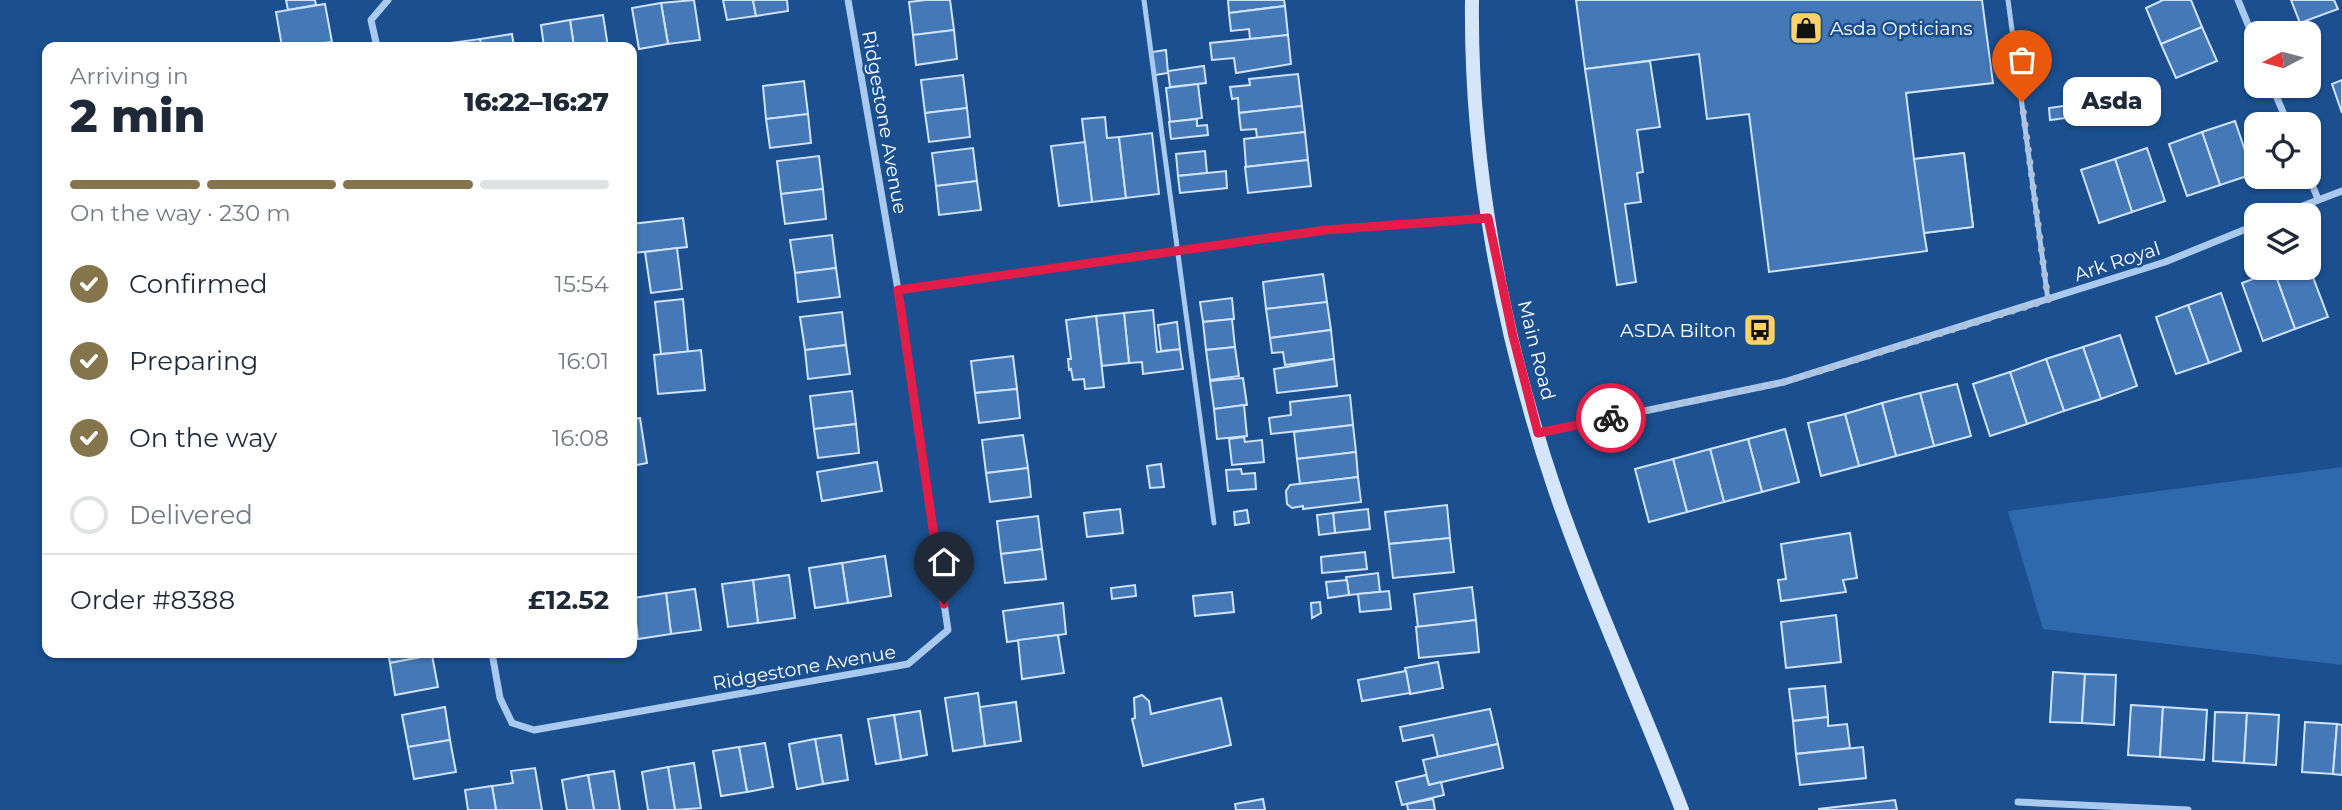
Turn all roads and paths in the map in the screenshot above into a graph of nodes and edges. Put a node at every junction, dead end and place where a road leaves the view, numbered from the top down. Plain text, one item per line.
1 (388, 0) edge
2 (848, 0) edge
3 (1144, 0) edge
4 (1472, 0) edge
5 (2008, 0) edge
6 (2238, 0) edge
7 (2247, 21) edge
8 (376, 42) edge
9 (2314, 189) edge
10 (2342, 191) edge
11 (2318, 199) junction
12 (2308, 203) edge
13 (1488, 218) junction
14 (2244, 230) edge
15 (1179, 251) junction
16 (898, 290) junction
17 (2048, 300) junction
18 (1538, 433) junction
19 (1214, 523) dead end
20 (493, 658) edge
21 (2018, 802) dead end
22 (2086, 808) edge
23 (1682, 810) edge
24 (2188, 810) edge

1 - 8 street
2 - 16 street, Ridgestone Avenue
3 - 15 lane
4 - 13 main road, Main Road
5 - 17 lane
6 - 7 street
9 - 11 street
10 - 11 street
11 - 12 street
13 - 15 street
13 - 18 main road, Main Road
14 - 17 street, Ark Royal
15 - 16 street
15 - 19 lane
16 - 20 street, Ridgestone Avenue
17 - 18 street, Ark Royal
18 - 23 main road, Main Road
21 - 22 street
22 - 24 street

